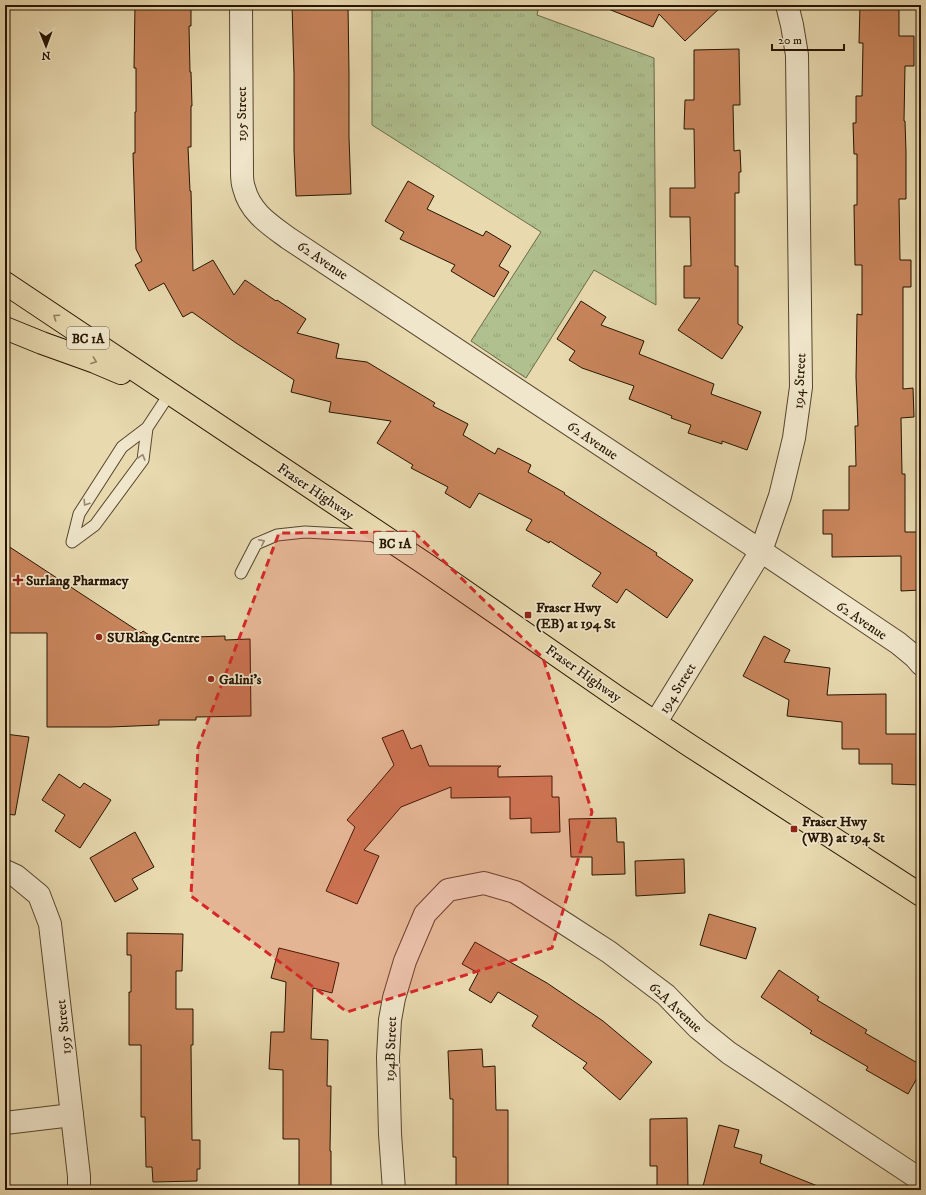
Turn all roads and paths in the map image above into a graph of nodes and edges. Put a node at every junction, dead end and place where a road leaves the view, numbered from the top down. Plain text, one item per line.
1 (241, 5) edge
2 (787, 5) edge
3 (262, 218) joint
4 (5, 283) edge
5 (5, 328) edge
6 (170, 393) junction
7 (147, 428) junction
8 (385, 537) junction
9 (761, 551) junction
10 (240, 573) dead end
11 (921, 664) edge
12 (656, 722) junction
13 (11, 873) edge
14 (921, 895) edge
15 (425, 914) joint
16 (72, 1115) junction
17 (5, 1123) edge
18 (921, 1180) edge
19 (80, 1190) edge
20 (394, 1190) edge

1 - 3 street, 195 Street
2 - 9 street, 194 Street
3 - 9 street, 62 Avenue
6 -> 4 main road, Fraser Highway / BC 1A
5 -> 6 main road, Fraser Highway
6 - 7 lane
6 - 8 main road, Fraser Highway / BC 1A
7 -> 7 lane
10 -> 8 lane
8 - 12 main road, Fraser Highway / BC 1A
9 - 11 street, 62 Avenue
9 - 12 street, 194 Street
12 - 14 main road, Fraser Highway / BC 1A
13 - 16 street, 195 Street
15 - 18 street, 62A Avenue
15 - 20 street, 194B Street
16 - 17 street
16 - 19 street, 195 Street

